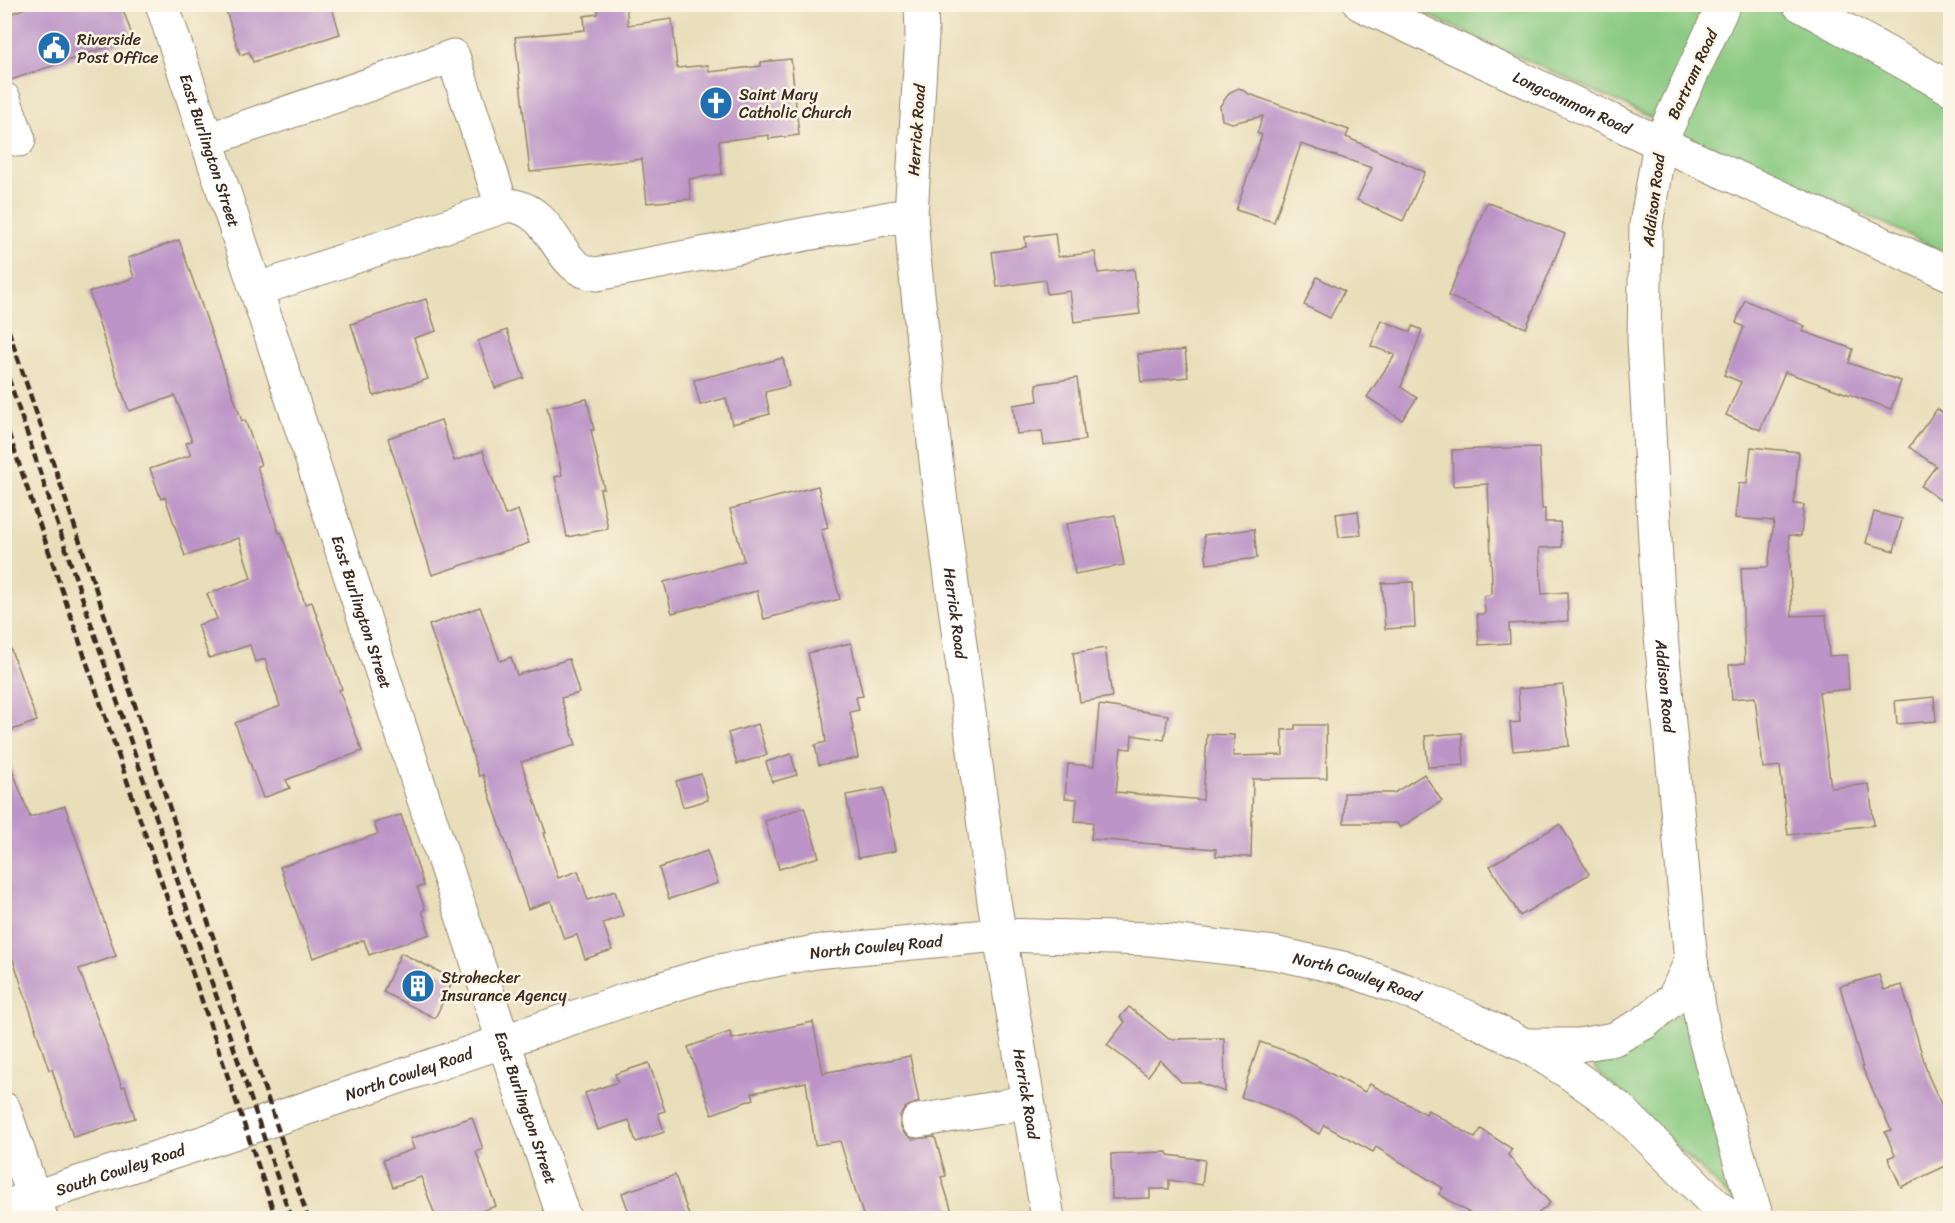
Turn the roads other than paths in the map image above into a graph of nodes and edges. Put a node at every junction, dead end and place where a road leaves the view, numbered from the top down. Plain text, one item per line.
1 (162, 4) edge
2 (944, 4) edge
3 (1360, 4) edge
4 (1724, 4) edge
5 (1799, 4) edge
6 (922, 20) edge
7 (1950, 88) edge
8 (4, 99) edge
9 (19, 140) dead end
10 (207, 140) junction
11 (1660, 143) junction
12 (502, 206) junction
13 (911, 214) junction
14 (1950, 274) edge
15 (256, 290) junction
16 (998, 935) junction
17 (1692, 961) junction
18 (503, 1040) junction
19 (1525, 1045) junction
20 (1027, 1100) junction
21 (4, 1109) edge
22 (918, 1121) dead end
23 (235, 1132) joint
24 (27, 1208) edge
25 (564, 1218) edge
26 (1048, 1218) edge
27 (1729, 1218) edge
28 (1757, 1218) edge

1 - 10 street, East Burlington Street
2 - 6 street
3 - 11 street, Longcommon Road
4 - 11 street, Bartram Road
5 - 7 street
6 - 13 street, Herrick Road
8 - 9 street
10 - 12 street
10 - 15 street, East Burlington Street
11 - 14 street, Longcommon Road
11 - 17 street, Addison Road
12 - 13 street
12 - 15 street
13 - 16 street, Herrick Road
15 - 18 street, East Burlington Street
16 - 18 street, North Cowley Road
16 - 19 street, North Cowley Road
16 - 20 street, Herrick Road
17 - 19 street, North Cowley Road
17 - 28 street, Addison Road
18 - 23 street, North Cowley Road
18 - 25 street, East Burlington Street
19 - 27 street, North Cowley Road
20 - 22 street
20 - 26 street, Herrick Road
21 - 24 street
23 - 24 street, South Cowley Road

